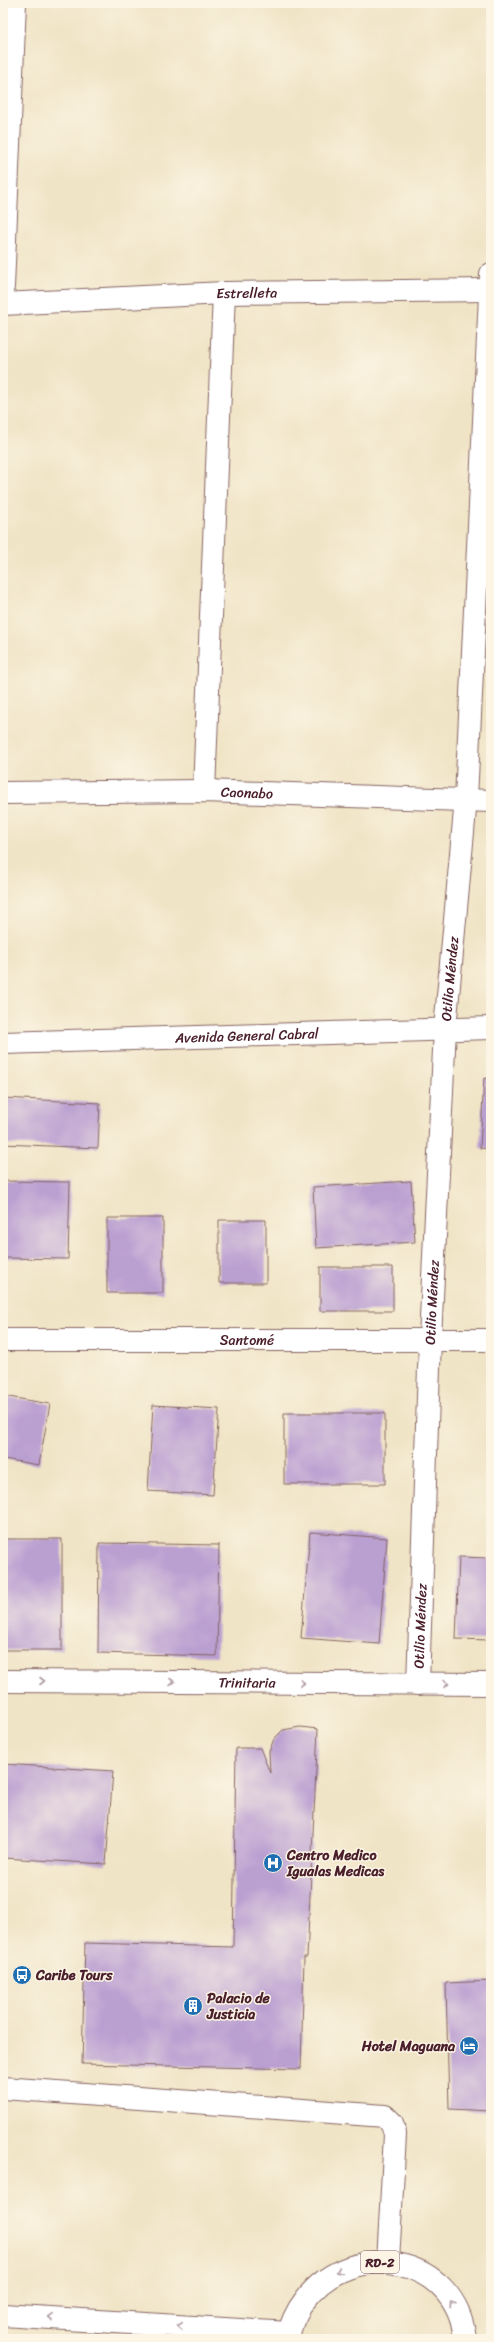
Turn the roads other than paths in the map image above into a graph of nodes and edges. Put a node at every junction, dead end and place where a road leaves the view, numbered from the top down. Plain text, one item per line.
1 (15, 3) edge
2 (490, 282) edge
3 (3, 287) edge
4 (224, 293) junction
5 (3, 304) edge
6 (204, 791) junction
7 (3, 793) edge
8 (466, 799) junction
9 (491, 801) edge
10 (491, 1028) edge
11 (445, 1029) junction
12 (3, 1043) edge
13 (430, 1339) junction
14 (3, 1340) edge
15 (491, 1340) edge
16 (3, 1681) edge
17 (418, 1684) junction
18 (491, 1684) edge
19 (3, 2088) edge
20 (388, 2262) junction
21 (3, 2315) edge
22 (289, 2336) edge
23 (465, 2339) edge

1 - 3 street
2 - 4 street, Estrelleta
2 - 8 street, Otilio Méndez
4 - 5 street, Estrelleta
4 - 6 street
6 - 7 street, Caonabo
6 - 8 street, Caonabo
8 - 9 street, Caonabo
8 - 11 street, Otilio Méndez
10 - 11 street, Avenida General Cabral
11 - 12 street, Avenida General Cabral
11 - 13 street, Otilio Méndez
13 - 14 street, Santomé
13 - 15 street, Santomé
13 - 17 street, Otilio Méndez
16 -> 17 street, Trinitaria
17 -> 18 street, Trinitaria
19 - 20 street
20 -> 22 street, RD-2
23 -> 20 street, RD-2
22 -> 21 street, RD-2

